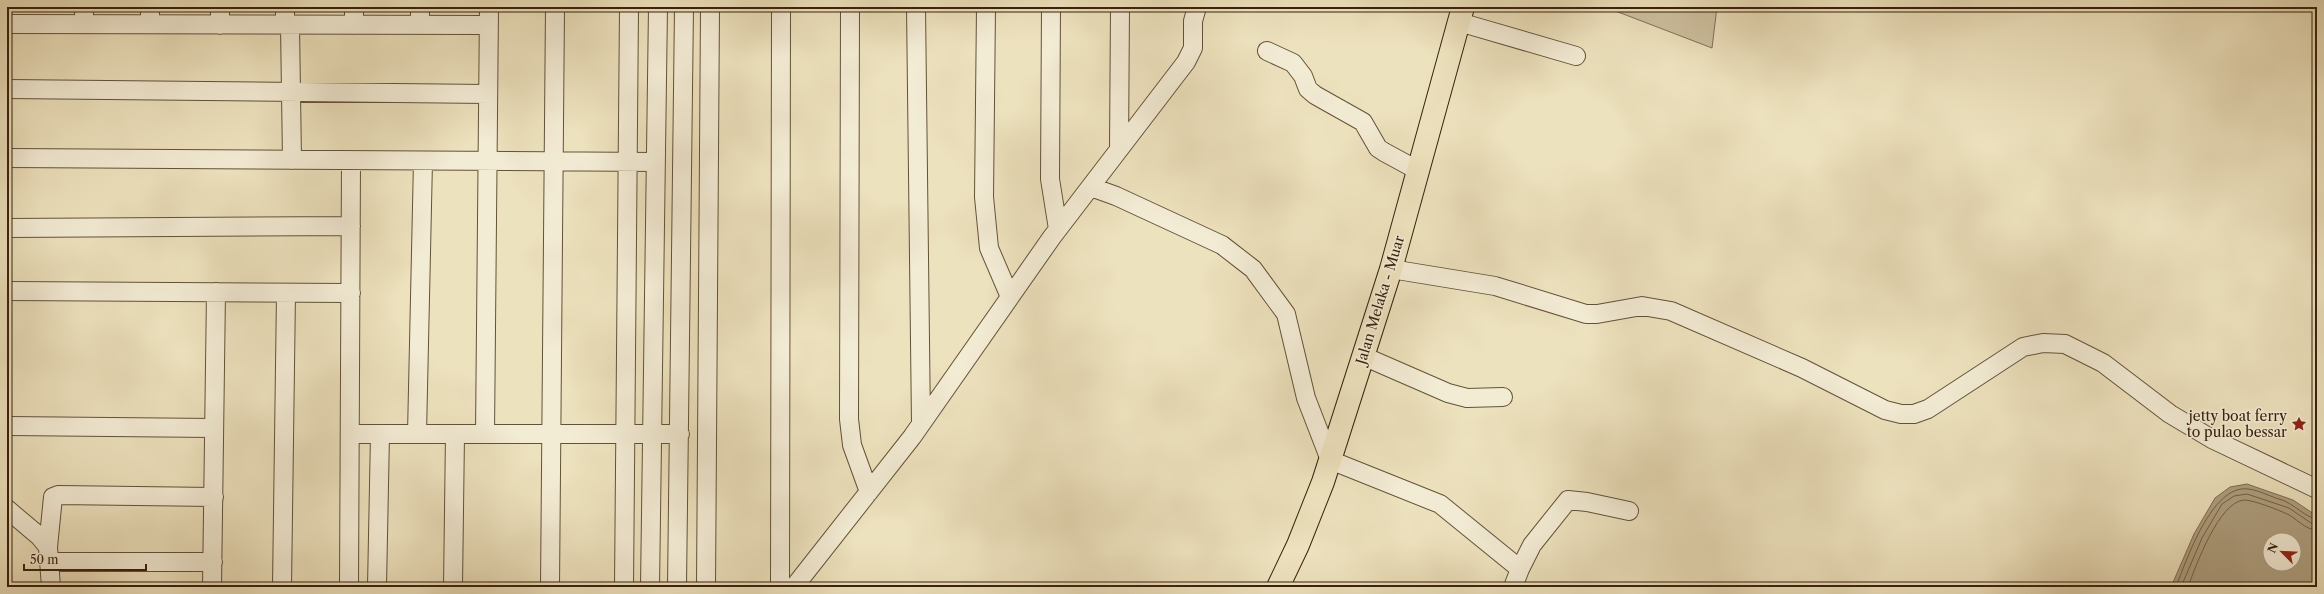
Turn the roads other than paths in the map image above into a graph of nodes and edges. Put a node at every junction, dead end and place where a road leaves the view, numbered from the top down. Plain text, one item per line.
1 (285, 7) edge
2 (354, 7) edge
3 (420, 7) edge
4 (488, 7) edge
5 (555, 7) edge
6 (629, 7) edge
7 (658, 7) edge
8 (684, 7) edge
9 (710, 7) edge
10 (781, 7) edge
11 (850, 7) edge
12 (916, 7) edge
13 (986, 7) edge
14 (1051, 7) edge
15 (1120, 7) edge
16 (1197, 7) edge
17 (84, 15) edge
18 (1461, 15) edge
19 (150, 16) edge
20 (220, 16) edge
21 (7, 24) edge
22 (287, 25) junction
23 (354, 25) junction
24 (420, 25) junction
25 (488, 25) junction
26 (1267, 51) dead end
27 (1576, 56) dead end
28 (7, 89) edge
29 (291, 93) junction
30 (488, 94) junction
31 (1119, 149) junction
32 (7, 158) edge
33 (292, 160) junction
34 (351, 160) junction
35 (423, 161) junction
36 (487, 161) junction
37 (553, 162) junction
38 (628, 162) junction
39 (655, 162) junction
40 (1418, 171) junction
41 (1091, 187) junction
42 (351, 226) junction
43 (7, 228) edge
44 (1058, 229) junction
45 (1391, 269) junction
46 (7, 291) edge
47 (216, 292) junction
48 (286, 293) junction
49 (351, 293) junction
50 (1010, 297) junction
51 (1363, 356) junction
52 (1503, 397) dead end
53 (921, 424) junction
54 (7, 426) edge
55 (214, 428) junction
56 (350, 434) junction
57 (380, 434) junction
58 (417, 434) junction
59 (455, 434) junction
60 (485, 434) junction
61 (551, 434) junction
62 (625, 434) junction
63 (652, 434) junction
64 (680, 434) junction
65 (1330, 460) junction
66 (2317, 489) edge
67 (869, 492) junction
68 (214, 497) junction
69 (7, 509) edge
70 (1629, 511) dead end
71 (49, 555) junction
72 (213, 562) junction
73 (1520, 569) junction
74 (52, 587) edge
75 (212, 587) edge
76 (282, 587) edge
77 (349, 587) edge
78 (377, 587) edge
79 (453, 587) edge
80 (550, 587) edge
81 (624, 587) edge
82 (650, 587) edge
83 (677, 587) edge
84 (706, 587) edge
85 (780, 587) edge
86 (794, 587) edge
87 (1278, 587) edge
88 (1513, 587) edge

1 - 22 street
2 - 23 street
3 - 24 street
4 - 25 street
5 - 37 street
6 - 38 street
7 - 39 street
8 - 64 street
9 - 84 street
10 - 85 street
11 - 67 street
12 - 53 street
13 - 50 street
14 - 44 street
15 - 31 street
16 - 31 street
17 - 19 street
17 - 21 street
18 - 27 street
18 - 40 main road, Jalan Melaka - Muar
19 - 20 street
20 - 22 street
22 - 23 street
22 - 29 street
23 - 24 street
24 - 25 street
25 - 30 street
26 - 40 street
28 - 29 street
29 - 30 street
29 - 33 street
30 - 36 street
31 - 41 street
32 - 33 street
33 - 34 street
34 - 35 street
34 - 42 street
35 - 36 street
35 - 58 street
36 - 37 street
36 - 60 street
37 - 38 street
37 - 61 street
38 - 39 street
38 - 62 street
39 - 63 street
40 - 45 main road, Jalan Melaka - Muar
41 - 44 street
41 - 65 street
42 - 43 street
42 - 49 street
44 - 50 street
45 - 51 main road, Jalan Melaka - Muar
45 - 66 street
46 - 47 street
47 - 48 street
47 - 55 street
48 - 49 street
48 - 76 street
49 - 56 street
50 - 53 street
51 - 52 street
51 - 65 main road, Jalan Melaka - Muar
53 - 67 street
54 - 55 street
55 - 68 street
56 - 57 street
56 - 77 street
57 - 58 street
57 - 78 street
58 - 59 street
59 - 60 street
59 - 79 street
60 - 61 street
61 - 62 street
61 - 80 street
62 - 63 street
62 - 81 street
63 - 64 street
63 - 82 street
64 - 83 street
65 - 73 street
65 - 87 main road, Jalan Melaka - Muar
67 - 86 street
68 - 71 street
68 - 72 street
69 - 71 street
70 - 73 street
71 - 72 street
71 - 74 street
72 - 75 street
73 - 88 street

